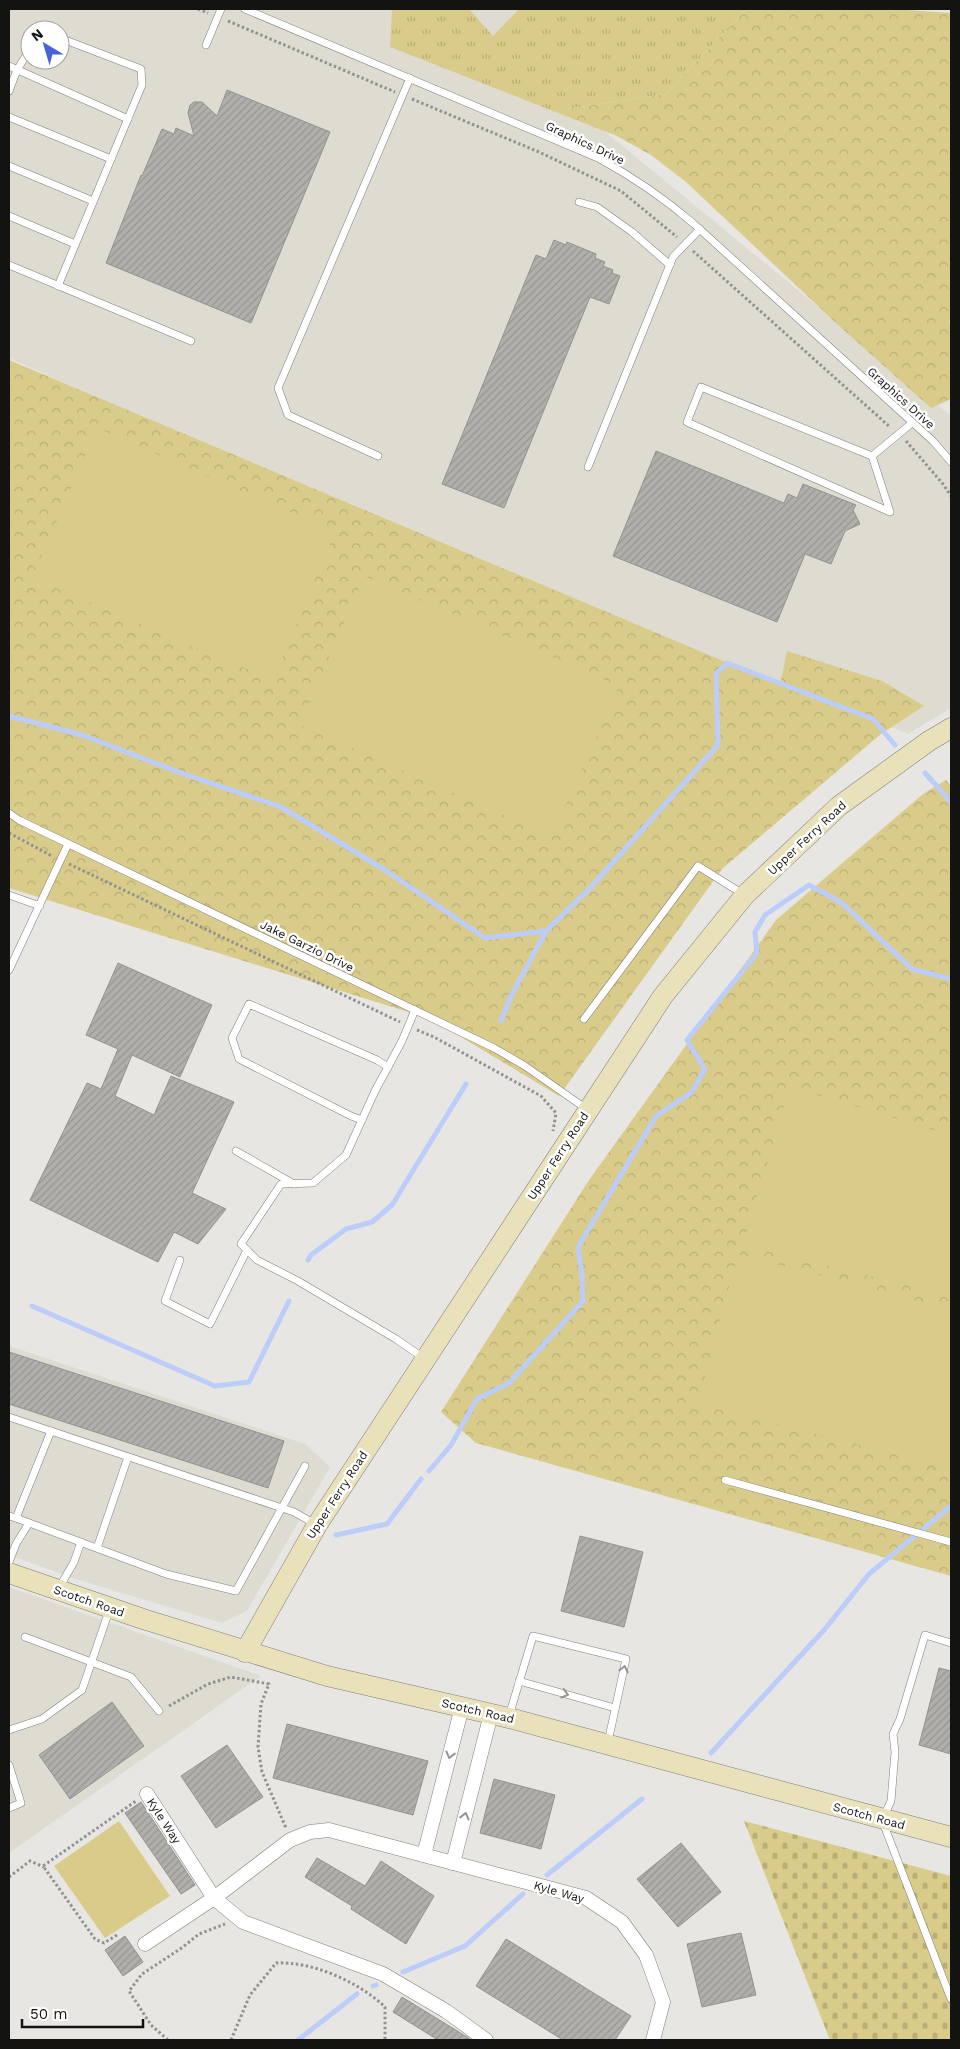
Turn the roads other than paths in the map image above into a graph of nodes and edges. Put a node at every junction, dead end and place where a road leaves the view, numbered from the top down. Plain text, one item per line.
1 (221, 9) edge
2 (245, 9) edge
3 (70, 42) edge
4 (206, 46) dead end
5 (20, 65) edge
6 (9, 66) edge
7 (17, 70) junction
8 (410, 78) junction
9 (9, 91) edge
10 (9, 117) edge
11 (128, 119) junction
12 (111, 159) junction
13 (9, 166) edge
14 (94, 201) junction
15 (579, 202) dead end
16 (9, 216) edge
17 (700, 230) junction
18 (75, 244) junction
19 (9, 265) edge
20 (670, 265) junction
21 (58, 286) junction
22 (191, 341) dead end
23 (912, 423) junction
24 (378, 456) dead end
25 (872, 456) junction
26 (951, 462) edge
27 (588, 467) dead end
28 (951, 728) edge
29 (9, 813) edge
30 (68, 844) junction
31 (9, 895) edge
32 (745, 895) junction
33 (40, 906) junction
34 (9, 970) edge
35 (415, 1010) junction
36 (584, 1019) dead end
37 (388, 1067) junction
38 (588, 1110) junction
39 (362, 1120) junction
40 (236, 1151) dead end
41 (295, 1184) junction
42 (247, 1250) junction
43 (180, 1260) dead end
44 (425, 1359) junction
45 (9, 1417) edge
46 (51, 1431) junction
47 (128, 1458) junction
48 (305, 1466) dead end
49 (725, 1480) dead end
50 (282, 1508) junction
51 (12, 1517) edge
52 (29, 1523) junction
53 (317, 1525) junction
54 (81, 1542) junction
55 (951, 1542) edge
56 (97, 1548) junction
57 (9, 1562) edge
58 (9, 1573) edge
59 (57, 1590) junction
60 (110, 1608) junction
61 (25, 1636) dead end
62 (951, 1643) edge
63 (245, 1652) junction
64 (92, 1662) junction
65 (519, 1681) junction
66 (462, 1707) junction
67 (614, 1708) junction
68 (159, 1711) road end
69 (500, 1716) junction
70 (9, 1730) edge
71 (607, 1745) junction
72 (9, 1765) edge
73 (147, 1794) road end
74 (9, 1808) edge
75 (882, 1820) junction
76 (951, 1837) edge
77 (424, 1855) junction
78 (453, 1863) junction
79 (214, 1898) junction
80 (145, 1944) dead end
81 (951, 1999) edge
82 (486, 2040) edge
83 (653, 2040) edge

1 - 4 lane
2 - 8 lane, Graphics Drive
3 - 11 lane
5 - 7 lane
6 - 7 lane
7 - 9 lane
7 - 11 lane
8 - 17 lane, Graphics Drive
8 - 24 lane
10 - 12 lane
11 - 12 lane
12 - 14 lane
13 - 14 lane
14 - 18 lane
15 - 20 lane
16 - 18 lane
17 - 20 lane
17 - 23 lane, Graphics Drive
18 - 21 lane
19 - 21 lane
20 - 27 lane
21 - 22 lane
23 - 25 lane
23 - 26 lane, Graphics Drive
25 - 25 lane
28 - 32 main road, Upper Ferry Road
29 - 30 lane, Jake Garzio Drive
30 - 33 lane
30 - 35 lane, Jake Garzio Drive
31 - 33 lane
32 - 36 lane
32 - 38 main road, Upper Ferry Road
33 - 34 lane
35 - 37 lane
35 - 38 lane, Jake Garzio Drive
37 - 39 lane
37 - 39 lane
38 - 44 main road, Upper Ferry Road
39 - 41 lane
40 - 41 lane
41 - 42 lane
42 - 43 lane
42 - 44 lane
44 - 53 main road, Upper Ferry Road
45 - 46 lane
46 - 47 lane
46 - 51 lane
47 - 50 lane
47 - 56 lane
48 - 50 lane
49 - 55 lane
50 - 53 lane
50 - 56 lane
51 - 52 lane
52 - 54 lane
52 - 57 lane
53 - 63 main road, Upper Ferry Road
54 - 56 lane
54 - 59 lane
58 - 59 main road, Scotch Road
59 - 60 main road, Scotch Road
60 - 63 main road, Scotch Road
60 - 64 lane
61 - 64 lane
62 - 75 lane
63 - 66 main road, Scotch Road
64 - 68 lane
64 - 70 lane
65 -> 67 lane
67 -> 65 lane
65 - 69 lane
66 - 69 main road, Scotch Road
66 -> 77 street
67 - 71 lane
69 - 71 main road, Scotch Road
78 -> 69 street
71 - 75 main road, Scotch Road
72 - 74 lane
73 - 79 street, Kyle Way
75 - 76 main road, Scotch Road
75 - 81 lane
77 - 78 street, Kyle Way
77 - 79 street, Kyle Way
78 - 83 street, Kyle Way
79 - 80 street, Kyle Way
79 - 82 street, Kyle Way

